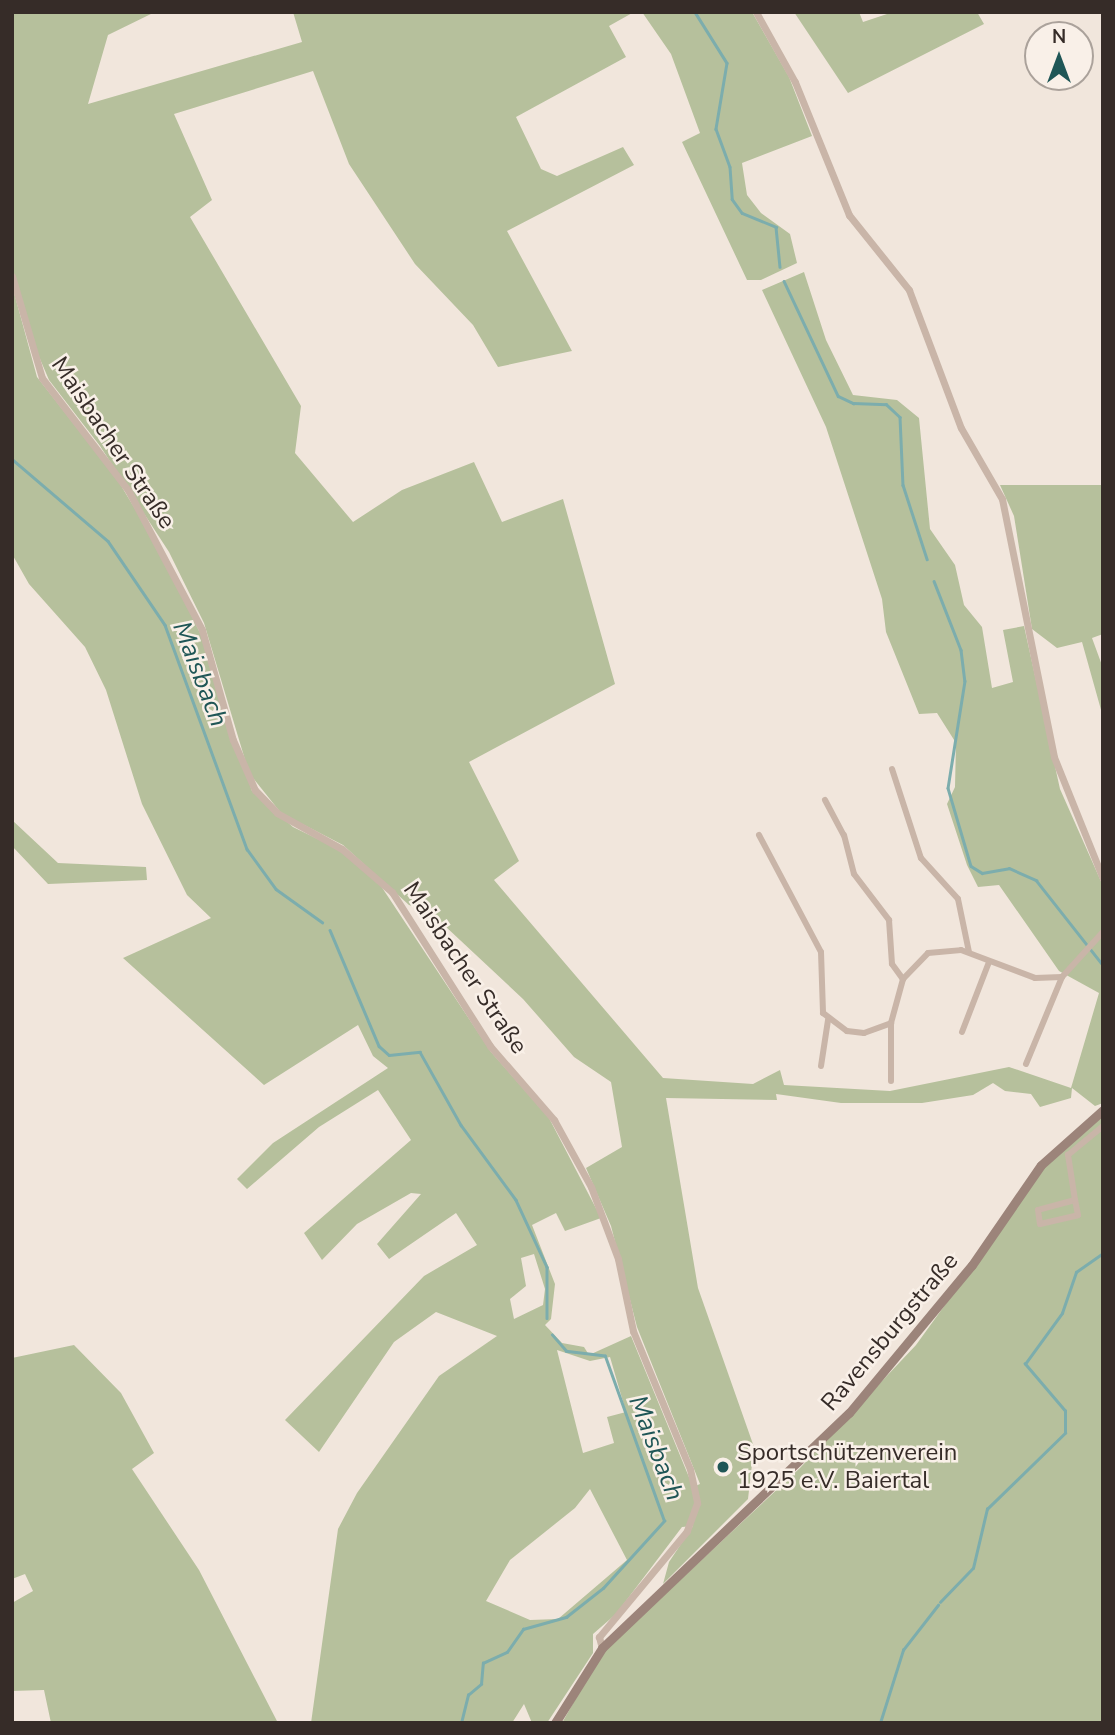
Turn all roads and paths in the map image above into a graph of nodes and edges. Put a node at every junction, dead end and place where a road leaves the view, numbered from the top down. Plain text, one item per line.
1 (756, 12) edge
2 (12, 276) edge
3 (892, 769) dead end
4 (825, 800) dead end
5 (759, 835) dead end
6 (1103, 879) edge
7 (1103, 932) edge
8 (969, 952) junction
9 (989, 962) junction
10 (1062, 977) junction
11 (903, 979) junction
12 (828, 1020) junction
13 (891, 1023) junction
14 (962, 1032) dead end
15 (1026, 1064) dead end
16 (821, 1066) dead end
17 (891, 1081) dead end
18 (1103, 1110) edge
19 (1103, 1126) edge
20 (1075, 1200) junction
21 (602, 1648) junction
22 (555, 1723) edge

1 - 6 street
2 - 21 street, Maisbacher Straße
3 - 8 street
4 - 11 street
5 - 12 street
7 - 10 street
8 - 9 street
8 - 11 street
9 - 10 street
9 - 14 street
10 - 15 street
11 - 13 street
12 - 13 street
12 - 16 street
13 - 17 street
18 - 21 main road, Ravensburgstraße
19 - 20 street
20 - 20 street
21 - 22 main road, Ravensburgstraße

